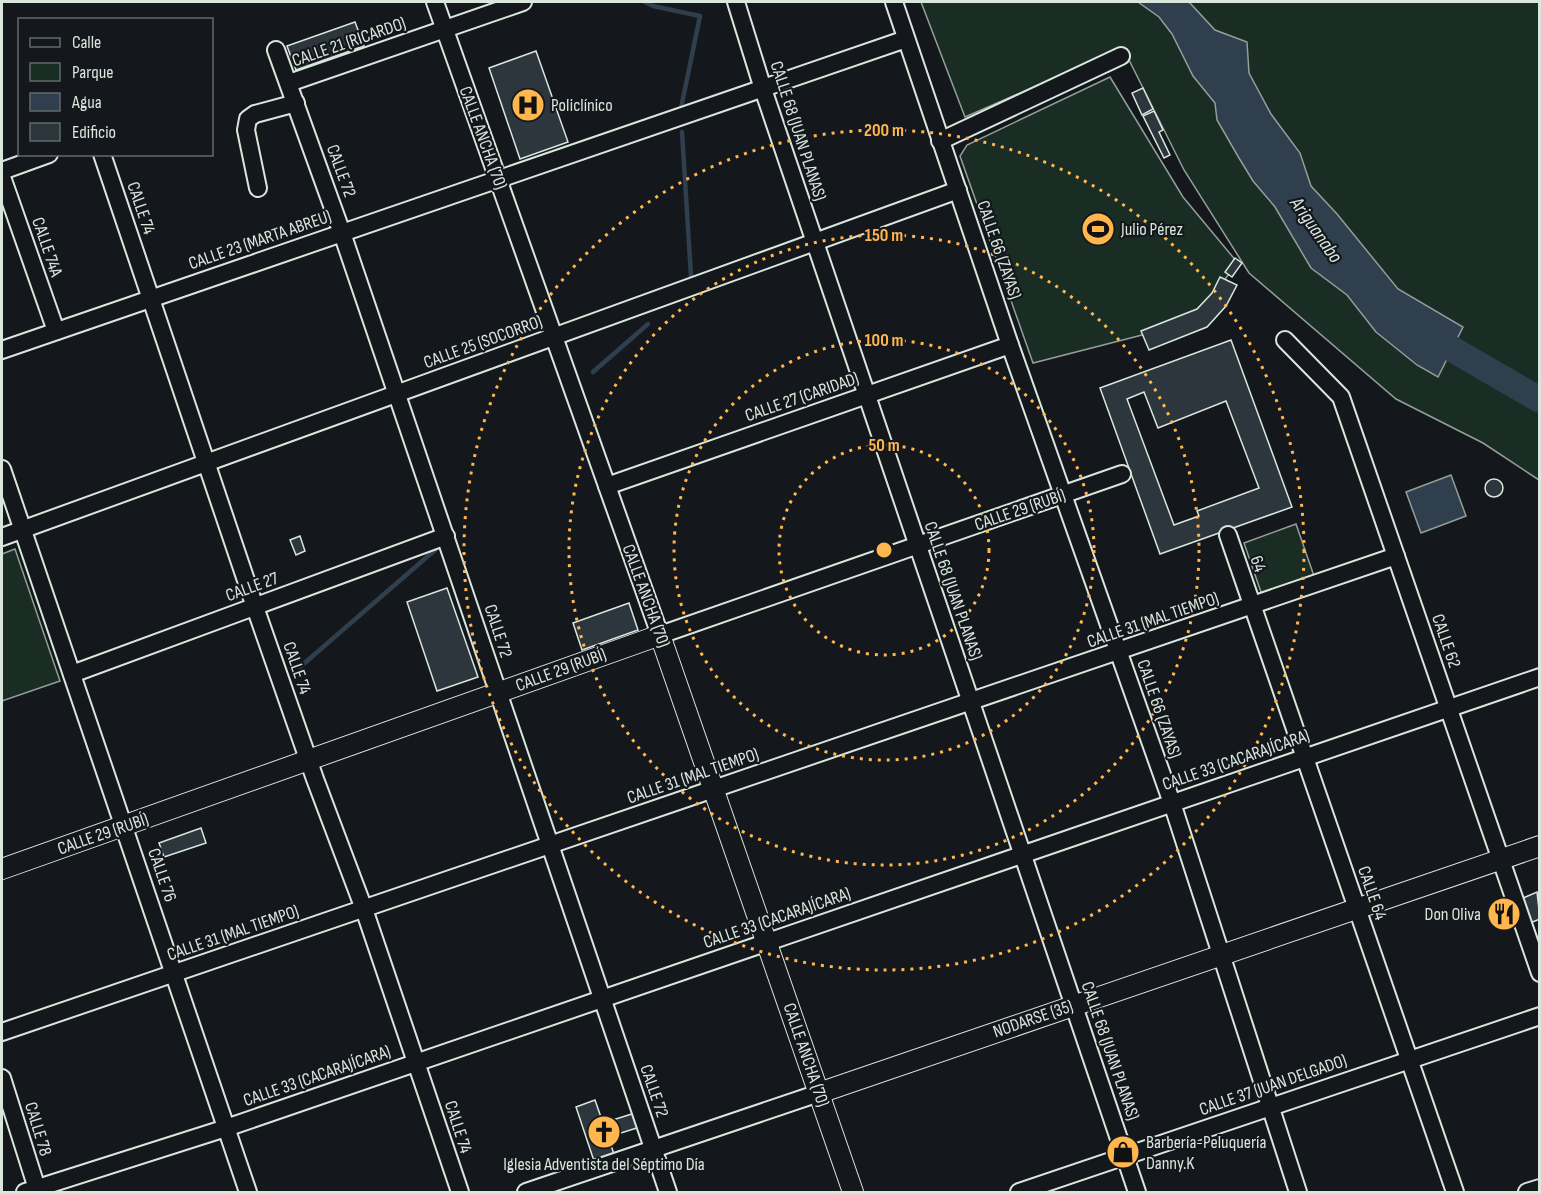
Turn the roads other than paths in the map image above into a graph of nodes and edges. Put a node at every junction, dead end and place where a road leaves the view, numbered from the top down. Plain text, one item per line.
1 (435, 2) edge
2 (523, 2) edge
3 (736, 2) edge
4 (894, 2) edge
5 (444, 29) junction
6 (906, 39) junction
7 (276, 50) dead end
8 (1121, 56) dead end
9 (289, 83) junction
10 (763, 89) junction
11 (296, 103) junction
12 (940, 141) junction
13 (43, 156) edge
14 (103, 156) edge
15 (2, 171) edge
16 (2, 177) edge
17 (498, 179) junction
18 (258, 188) dead end
19 (958, 190) junction
20 (342, 233) junction
21 (815, 242) junction
22 (151, 298) junction
23 (56, 331) junction
24 (554, 337) junction
25 (1285, 340) dead end
26 (1010, 345) junction
27 (2, 350) edge
28 (397, 394) junction
29 (866, 395) junction
30 (207, 462) junction
31 (2, 469) edge
32 (1122, 474) dead end
33 (607, 486) junction
34 (1063, 495) junction
35 (22, 529) junction
36 (1228, 535) dead end
37 (446, 536) junction
38 (2, 537) edge
39 (917, 546) junction
40 (1396, 556) junction
41 (1252, 606) junction
42 (255, 607) junction
43 (660, 635) junction
44 (1118, 652) junction
45 (72, 674) junction
46 (1539, 676) edge
47 (498, 693) junction
48 (971, 704) junction
49 (1448, 708) junction
50 (1305, 757) junction
51 (309, 761) junction
52 (713, 789) junction
53 (1172, 803) junction
54 (125, 826) junction
55 (550, 845) junction
56 (1539, 846) edge
57 (1022, 854) junction
58 (1500, 860) junction
59 (2, 869) edge
60 (1357, 908) junction
61 (364, 909) junction
62 (766, 942) junction
63 (1221, 953) junction
64 (174, 973) junction
65 (1539, 973) edge
66 (602, 999) junction
67 (1073, 1005) junction
68 (1539, 1016) edge
69 (2, 1032) edge
70 (1409, 1060) junction
71 (416, 1062) junction
72 (2, 1078) edge
73 (819, 1093) junction
74 (1271, 1106) junction
75 (226, 1128) junction
76 (654, 1149) junction
77 (1124, 1156) junction
78 (1539, 1188) edge
79 (33, 1191) edge
80 (248, 1192) edge
81 (460, 1192) edge
82 (526, 1192) edge
83 (668, 1192) edge
84 (853, 1192) edge
85 (1019, 1192) edge
86 (1137, 1192) edge
87 (1298, 1192) edge
88 (1455, 1192) edge
89 (1527, 1192) edge

1 - 5 street, CALLE ANCHA (70)
2 - 5 street, CALLE 21 (RICARDO)
3 - 10 street, CALLE 68 (JUAN PLANAS)
4 - 6 street, CALLE 66 (ZAYAS)
5 - 9 street, CALLE 21 (RICARDO)
5 - 17 street, CALLE ANCHA (70)
6 - 10 street, CALLE 23 (MARTA ABREU)
6 - 12 street, CALLE 66 (ZAYAS)
7 - 9 street, CALLE 72
8 - 12 street
9 - 11 street, CALLE 72
10 - 17 street, CALLE 23 (MARTA ABREU)
10 - 21 street, CALLE 68 (JUAN PLANAS)
11 - 18 street
11 - 20 street, CALLE 72
12 - 19 street, CALLE 66 (ZAYAS)
13 - 15 street
14 - 22 street, CALLE 74
16 - 23 street, CALLE 74A
17 - 20 street, CALLE 23 (MARTA ABREU)
17 - 24 street, CALLE ANCHA (70)
19 - 21 street, CALLE 25 (SOCORRO)
19 - 26 street, CALLE 66 (ZAYAS)
20 - 22 street, CALLE 23 (MARTA ABREU)
20 - 28 street, CALLE 72
21 - 24 street, CALLE 25 (SOCORRO)
21 - 29 street, CALLE 68 (JUAN PLANAS)
22 - 23 street, CALLE 23 (MARTA ABREU)
22 - 30 street, CALLE 74
23 - 27 street, CALLE 23 (MARTA ABREU)
24 - 28 street, CALLE 25 (SOCORRO)
24 - 33 street, CALLE ANCHA (70)
25 - 40 street, CALLE 62
26 - 29 street, CALLE 27 (CARIDAD)
26 - 34 street, CALLE 66 (ZAYAS)
28 - 30 street, CALLE 25 (SOCORRO)
28 - 37 street, CALLE 72
29 - 33 street, CALLE 27 (CARIDAD)
29 - 39 street, CALLE 68 (JUAN PLANAS)
30 - 35 street, CALLE 25 (SOCORRO)
30 - 42 street, CALLE 74
31 - 35 street, CALLE 76
32 - 34 street, CALLE 29 (RUBÍ)
33 - 43 street, CALLE ANCHA (70)
34 - 39 street, CALLE 29 (RUBÍ)
34 - 44 street, CALLE 66 (ZAYAS)
35 - 38 street, CALLE 25 (SOCORRO)
35 - 45 street, CALLE 76
36 - 41 street, 64
37 - 42 street, CALLE 27
37 - 47 street, CALLE 72
39 - 43 street, CALLE 29 (RUBÍ)
39 - 48 street, CALLE 68 (JUAN PLANAS)
40 - 41 street, CALLE 31 (MAL TIEMPO)
40 - 49 street, CALLE 62
41 - 44 street, CALLE 31 (MAL TIEMPO)
41 - 50 street, CALLE 64
42 - 45 street, CALLE 27
42 - 51 street, CALLE 74
43 - 47 main road, CALLE 29 (RUBÍ)
43 - 52 main road, CALLE ANCHA (70)
44 - 48 street, CALLE 31 (MAL TIEMPO)
44 - 53 street, CALLE 66 (ZAYAS)
45 - 54 street, CALLE 76
46 - 49 street, CALLE 33 (CACARAJÍCARA)
47 - 51 main road, CALLE 29 (RUBÍ)
47 - 55 street, CALLE 72
48 - 52 street, CALLE 31 (MAL TIEMPO)
48 - 57 street, CALLE 68 (JUAN PLANAS)
49 - 50 street, CALLE 33 (CACARAJÍCARA)
49 - 58 street, CALLE 62
50 - 53 street, CALLE 33 (CACARAJÍCARA)
50 - 60 street, CALLE 64
51 - 54 main road, CALLE 29 (RUBÍ)
51 - 61 street, CALLE 74
52 - 55 street, CALLE 31 (MAL TIEMPO)
52 - 62 main road, CALLE ANCHA (70)
53 - 57 street, CALLE 33 (CACARAJÍCARA)
53 - 63 street, CALLE 66 (ZAYAS)
54 - 59 main road, CALLE 29 (RUBÍ)
54 - 64 street, CALLE 76
55 - 61 street, CALLE 31 (MAL TIEMPO)
55 - 66 street, CALLE 72
56 - 58 main road, NODARSE (35)
57 - 62 street, CALLE 33 (CACARAJÍCARA)
57 - 67 street, CALLE 68 (JUAN PLANAS)
58 - 60 main road, NODARSE (35)
58 - 65 street, CALLE 62
60 - 63 main road, NODARSE (35)
60 - 70 street, CALLE 64
61 - 64 street, CALLE 31 (MAL TIEMPO)
61 - 71 street, CALLE 74
62 - 66 street, CALLE 33 (CACARAJÍCARA)
62 - 73 main road, CALLE ANCHA (70)
63 - 67 main road, NODARSE (35)
63 - 74 street, CALLE 66 (ZAYAS)
64 - 69 street, CALLE 31 (MAL TIEMPO)
64 - 75 street, CALLE 76
66 - 71 street, CALLE 33 (CACARAJÍCARA)
66 - 76 street, CALLE 72
67 - 73 main road, NODARSE (35)
67 - 77 street, CALLE 68 (JUAN PLANAS)
68 - 70 street, CALLE 37 (JUAN DELGADO)
70 - 74 street, CALLE 37 (JUAN DELGADO)
70 - 88 street, CALLE 64
71 - 75 street, CALLE 33 (CACARAJÍCARA)
71 - 81 street, CALLE 74
72 - 79 street, CALLE 78
73 - 76 street, NODARSE (35)
73 - 84 main road, CALLE ANCHA (70)
74 - 77 street, CALLE 37 (JUAN DELGADO)
74 - 87 street, CALLE 66 (ZAYAS)
75 - 79 street, CALLE 33 (CACARAJÍCARA)
75 - 80 street, CALLE 76
76 - 82 street, NODARSE (35)
76 - 83 street, CALLE 72
77 - 85 street, CALLE 37 (JUAN DELGADO)
77 - 86 street, CALLE 68 (JUAN PLANAS)
78 - 89 street

